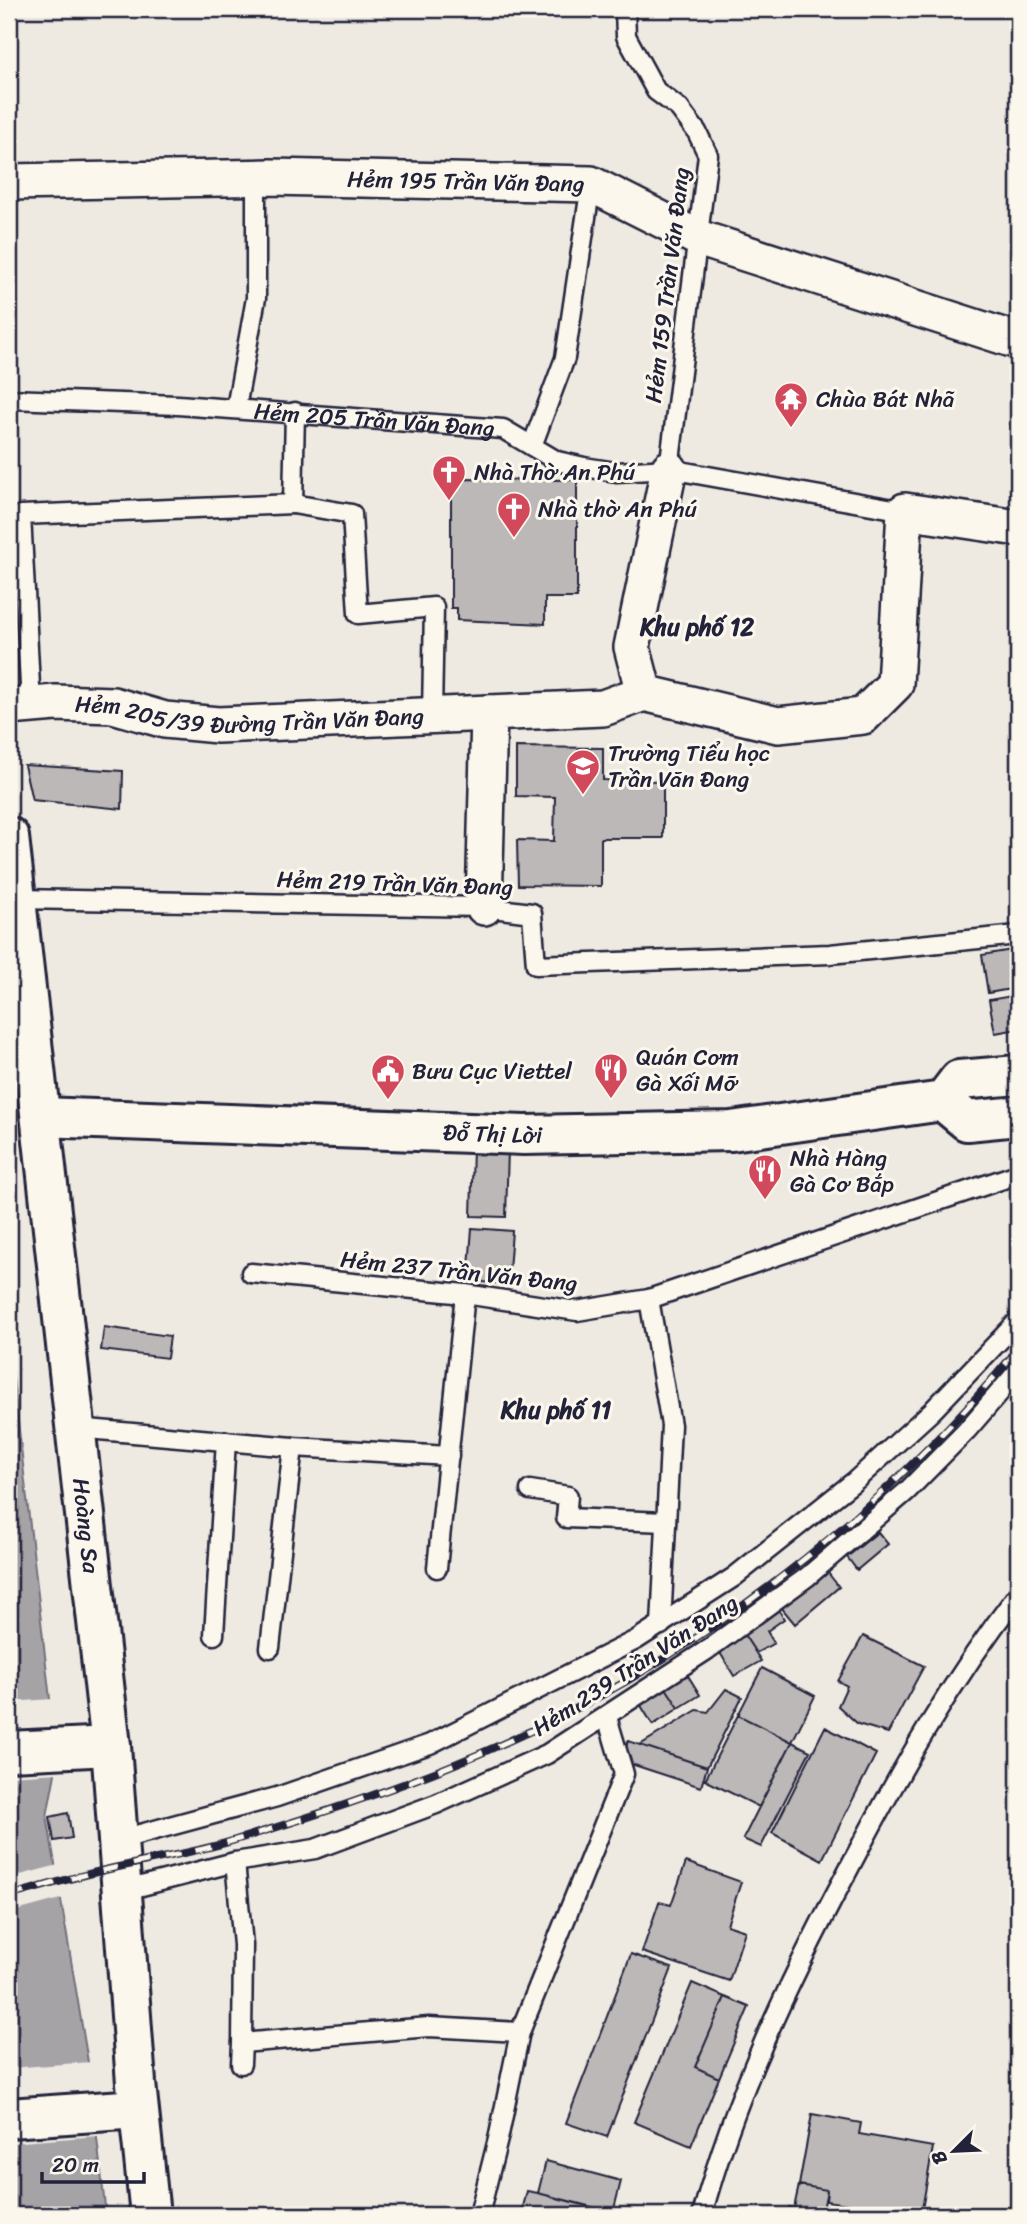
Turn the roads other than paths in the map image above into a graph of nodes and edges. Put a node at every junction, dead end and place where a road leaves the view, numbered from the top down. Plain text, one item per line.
1 (625, 9) edge
2 (256, 177) junction
3 (9, 182) edge
4 (591, 184) junction
5 (698, 238) junction
6 (1018, 341) edge
7 (9, 399) edge
8 (236, 408) junction
9 (295, 412) junction
10 (532, 446) junction
11 (669, 469) junction
12 (293, 504) junction
13 (905, 511) junction
14 (1018, 528) edge
15 (644, 693) junction
16 (20, 706) edge
17 (489, 713) junction
18 (432, 715) junction
19 (9, 836) edge
20 (16, 899) junction
21 (484, 907) junction
22 (1018, 935) edge
23 (1018, 1075) edge
24 (943, 1101) junction
25 (1018, 1116) edge
26 (41, 1117) junction
27 (1018, 1174) edge
28 (251, 1273) dead end
29 (465, 1294) junction
30 (649, 1299) junction
31 (1018, 1321) edge
32 (1018, 1371) edge
33 (76, 1428) junction
34 (226, 1441) junction
35 (293, 1447) junction
36 (449, 1456) junction
37 (530, 1490) dead end
38 (666, 1522) junction
39 (437, 1568) dead end
40 (1018, 1594) edge
41 (661, 1625) junction
42 (214, 1634) dead end
43 (270, 1648) dead end
44 (607, 1717) junction
45 (9, 1726) edge
46 (110, 1733) junction
47 (63, 1735) junction
48 (9, 1751) edge
49 (118, 1840) junction
50 (235, 1862) junction
51 (122, 1891) junction
52 (520, 2032) junction
53 (242, 2043) junction
54 (241, 2064) dead end
55 (9, 2092) edge
56 (120, 2097) junction
57 (9, 2118) edge
58 (150, 2215) edge
59 (479, 2215) edge
60 (702, 2215) edge

1 - 5 lane, Hẻm 159 Trần Văn Ðang
2 - 3 street, Hẻm 195 Trần Văn Ðang
2 - 4 street, Hẻm 195 Trần Văn Ðang
2 - 8 lane
4 - 5 street, Hẻm 195 Trần Văn Ðang
4 - 10 lane
5 - 6 street, Hẻm 195 Trần Văn Ðang
5 - 11 lane, Hẻm 159 Trần Văn Ðang
7 - 8 lane, Hẻm 205 Trần Văn Ðang
8 - 9 lane, Hẻm 205 Trần Văn Ðang
9 - 10 lane, Hẻm 205 Trần Văn Ðang
9 - 12 lane
10 - 11 lane, Hẻm 205 Trần Văn Ðang
11 - 13 lane, Hẻm 205 Trần Văn Ðang
11 - 15 street
12 - 16 lane
12 - 18 lane
13 - 14 street, Hẻm 205 Trần Văn Ðang
13 - 15 street
15 - 17 street, Hẻm 205/39 Đường Trần Văn Đang
16 - 18 street, Hẻm 205/39 Đường Trần Văn Đang
17 - 18 street, Hẻm 205/39 Đường Trần Văn Đang
17 - 21 street
19 - 20 street, Hoàng Sa
20 - 21 lane, Hẻm 219 Trần Văn Ðang
20 - 26 street, Hoàng Sa
21 - 22 lane, Hẻm 219 Trần Văn Ðang
23 - 24 street
24 - 25 street
24 - 26 street, Đỗ Thị Lời
26 - 33 street, Hoàng Sa
27 - 30 lane, Hẻm 237 Trần Văn Đang
28 - 29 lane, Hẻm 237 Trần Văn Đang
29 - 30 lane, Hẻm 237 Trần Văn Đang
29 - 36 lane
30 - 38 lane
31 - 41 lane, Hẻm 239 Trần Văn Đang
32 - 44 lane, Hẻm 239 Trần Văn Đang
33 - 34 lane
33 - 46 street, Hoàng Sa
34 - 35 lane
34 - 42 lane
35 - 36 lane
35 - 43 lane
36 - 39 lane
37 - 38 lane
38 - 41 lane
40 - 60 lane
41 - 49 lane, Hẻm 239 Trần Văn Đang
44 - 50 lane, Hẻm 239 Trần Văn Đang
44 - 52 lane
45 - 47 street
46 - 47 street
46 - 49 street, Hoàng Sa
47 - 48 street
49 - 51 street, Hoàng Sa
50 - 51 lane, Hẻm 239 Trần Văn Đang
50 - 53 lane
51 - 56 street, Hoàng Sa
52 - 53 lane
52 - 59 lane
53 - 54 lane
55 - 56 street
56 - 57 street
56 - 58 street, Hoàng Sa

